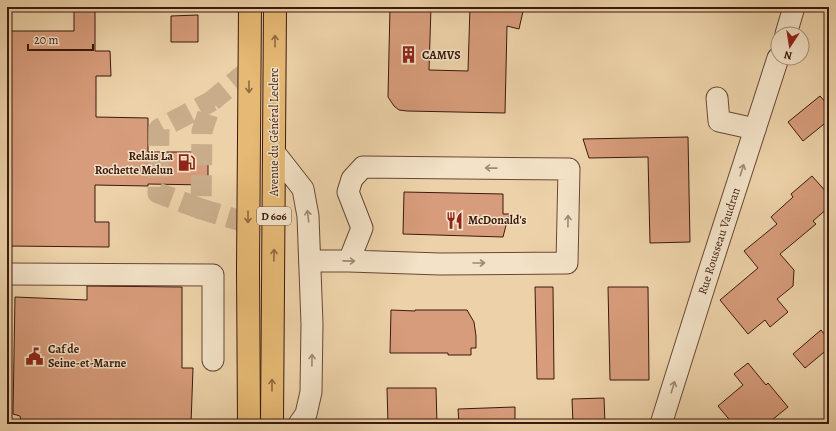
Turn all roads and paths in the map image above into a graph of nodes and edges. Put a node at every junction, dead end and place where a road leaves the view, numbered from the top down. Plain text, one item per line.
1 (250, 7) edge
2 (275, 7) edge
3 (794, 7) edge
4 (788, 26) edge
5 (775, 66) edge
6 (717, 98) dead end
7 (755, 129) junction
8 (274, 152) junction
9 (362, 228) junction
10 (349, 260) junction
11 (310, 261) junction
12 (399, 262) junction
13 (7, 274) edge
14 (213, 360) dead end
15 (249, 424) edge
16 (272, 424) edge
17 (299, 424) edge
18 (661, 424) edge

1 -> 15 main road, Avenue du Général Leclerc / D 606
8 -> 2 main road, Avenue du Général Leclerc / D 606
3 - 4 street
5 - 7 street, Rue Rousseau Vaudran
6 - 7 street
18 -> 7 street, Rue Rousseau Vaudran
11 -> 8 street
16 -> 8 main road, Avenue du Général Leclerc / D 606
9 - 10 street
9 - 12 street
12 -> 9 street
10 - 11 street
10 -> 12 street
17 -> 11 street
13 - 14 street

